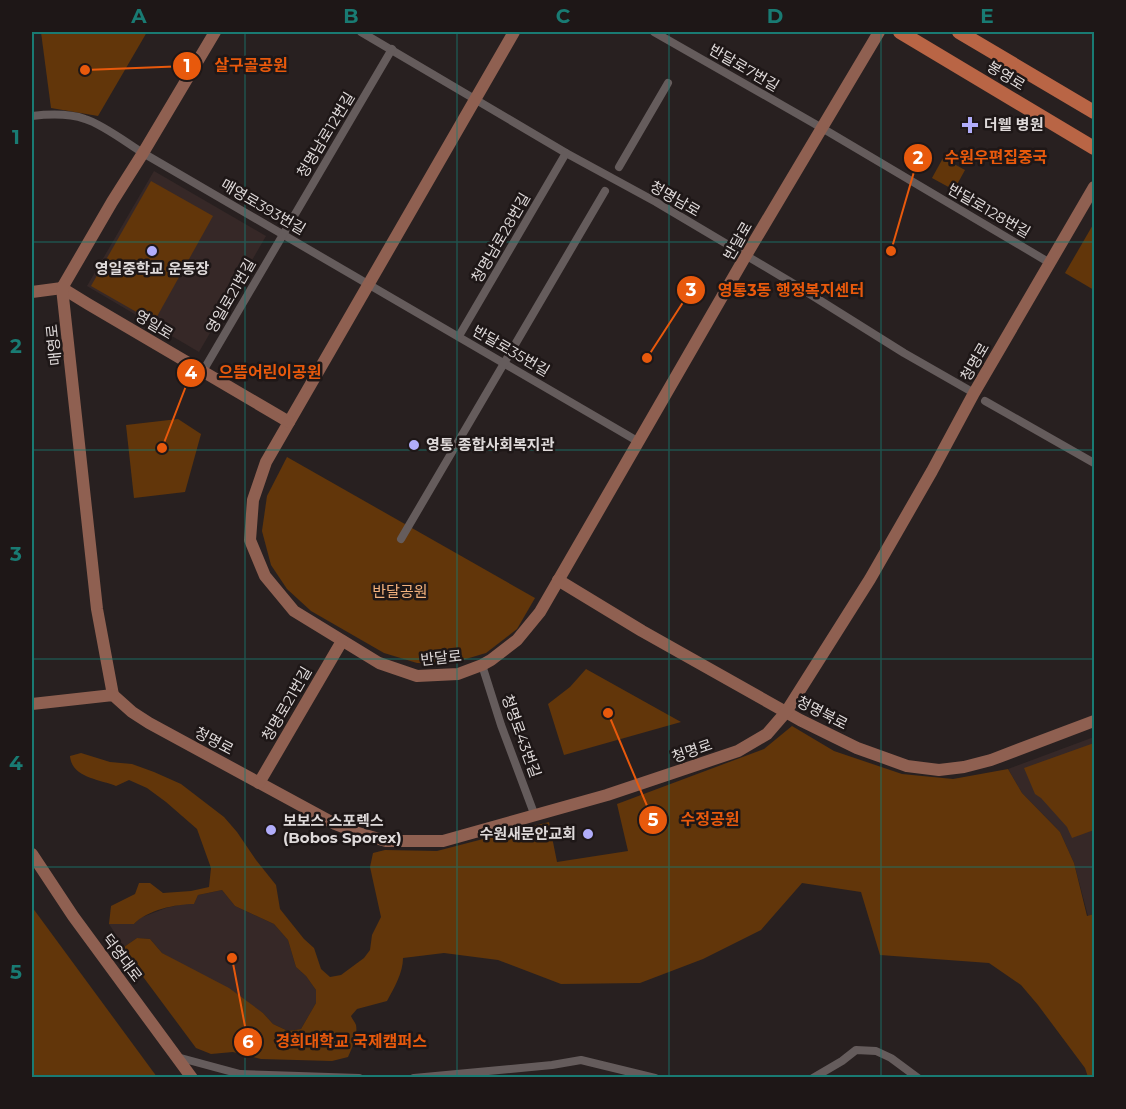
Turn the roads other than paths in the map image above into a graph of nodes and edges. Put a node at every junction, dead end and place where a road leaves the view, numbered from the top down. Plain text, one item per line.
1 (215, 32) edge
2 (361, 32) edge
3 (514, 32) edge
4 (654, 32) edge
5 (879, 32) edge
6 (900, 32) edge
7 (959, 32) edge
8 (392, 49) junction
9 (668, 83) dead end
10 (476, 99) junction
11 (1095, 112) edge
12 (32, 116) edge
13 (822, 128) junction
14 (1095, 148) edge
15 (143, 153) junction
16 (566, 153) junction
17 (619, 166) dead end
18 (1095, 187) edge
19 (605, 191) dead end
20 (283, 234) junction
21 (746, 256) junction
22 (1050, 263) junction
23 (369, 284) junction
24 (62, 288) junction
25 (32, 292) edge
26 (459, 336) junction
27 (504, 363) junction
28 (203, 371) junction
29 (974, 393) junction
30 (985, 401) dead end
31 (289, 422) junction
32 (639, 442) junction
33 (1095, 464) edge
34 (401, 539) dead end
35 (558, 580) junction
36 (342, 641) junction
37 (482, 665) junction
38 (113, 695) junction
39 (32, 704) edge
40 (786, 712) junction
41 (1095, 721) edge
42 (259, 783) junction
43 (535, 816) junction
44 (32, 854) edge
45 (177, 1057) junction
46 (240, 1076) edge
47 (192, 1077) edge
48 (359, 1077) edge
49 (414, 1077) edge
50 (655, 1077) edge
51 (813, 1077) edge
52 (918, 1077) edge

1 - 15 street
2 - 8 street, 청명남로
3 - 10 street, 반달로
4 - 13 street, 반달로7번길
5 - 13 street, 반달로
6 - 14 main road, 봉영로
7 - 11 main road, 봉영로
8 - 10 street, 청명남로
8 - 20 street, 청명남로12번길
9 - 17 street
10 - 16 street, 청명남로
10 - 23 street, 반달로
12 - 15 street, 매영로393번길
13 - 21 street, 반달로
13 - 22 street, 반달로128번길
15 - 20 street, 매영로393번길
15 - 24 street
16 - 21 street, 청명남로
16 - 26 street, 청명남로28번길
18 - 22 street, 청명로
19 - 27 street
20 - 23 street, 매영로393번길
20 - 28 street, 영일로21번길
21 - 29 street, 청명남로
21 - 32 street, 반달로
22 - 29 street, 청명로
23 - 26 street, 반달로35번길
23 - 31 street, 반달로
24 - 25 street
24 - 28 street, 영일로
24 - 38 street, 매영로
26 - 27 street, 반달로35번길
27 - 32 street, 반달로35번길
27 - 34 street
28 - 31 street, 영일로
29 - 40 street, 청명로
30 - 33 street
31 - 36 street, 반달로
32 - 35 street, 반달로
35 - 37 street, 반달로
35 - 40 street, 청명북로
36 - 37 street, 반달로
36 - 42 street, 청명로21번길
37 - 43 street, 청명로43번길
38 - 39 street
38 - 42 street, 청명로
40 - 41 street, 청명북로
40 - 43 street, 청명로
42 - 43 street, 청명로
44 - 45 street, 덕영대로
45 - 46 street
45 - 47 street, 덕영대로
46 - 48 street
49 - 50 street
51 - 52 street

